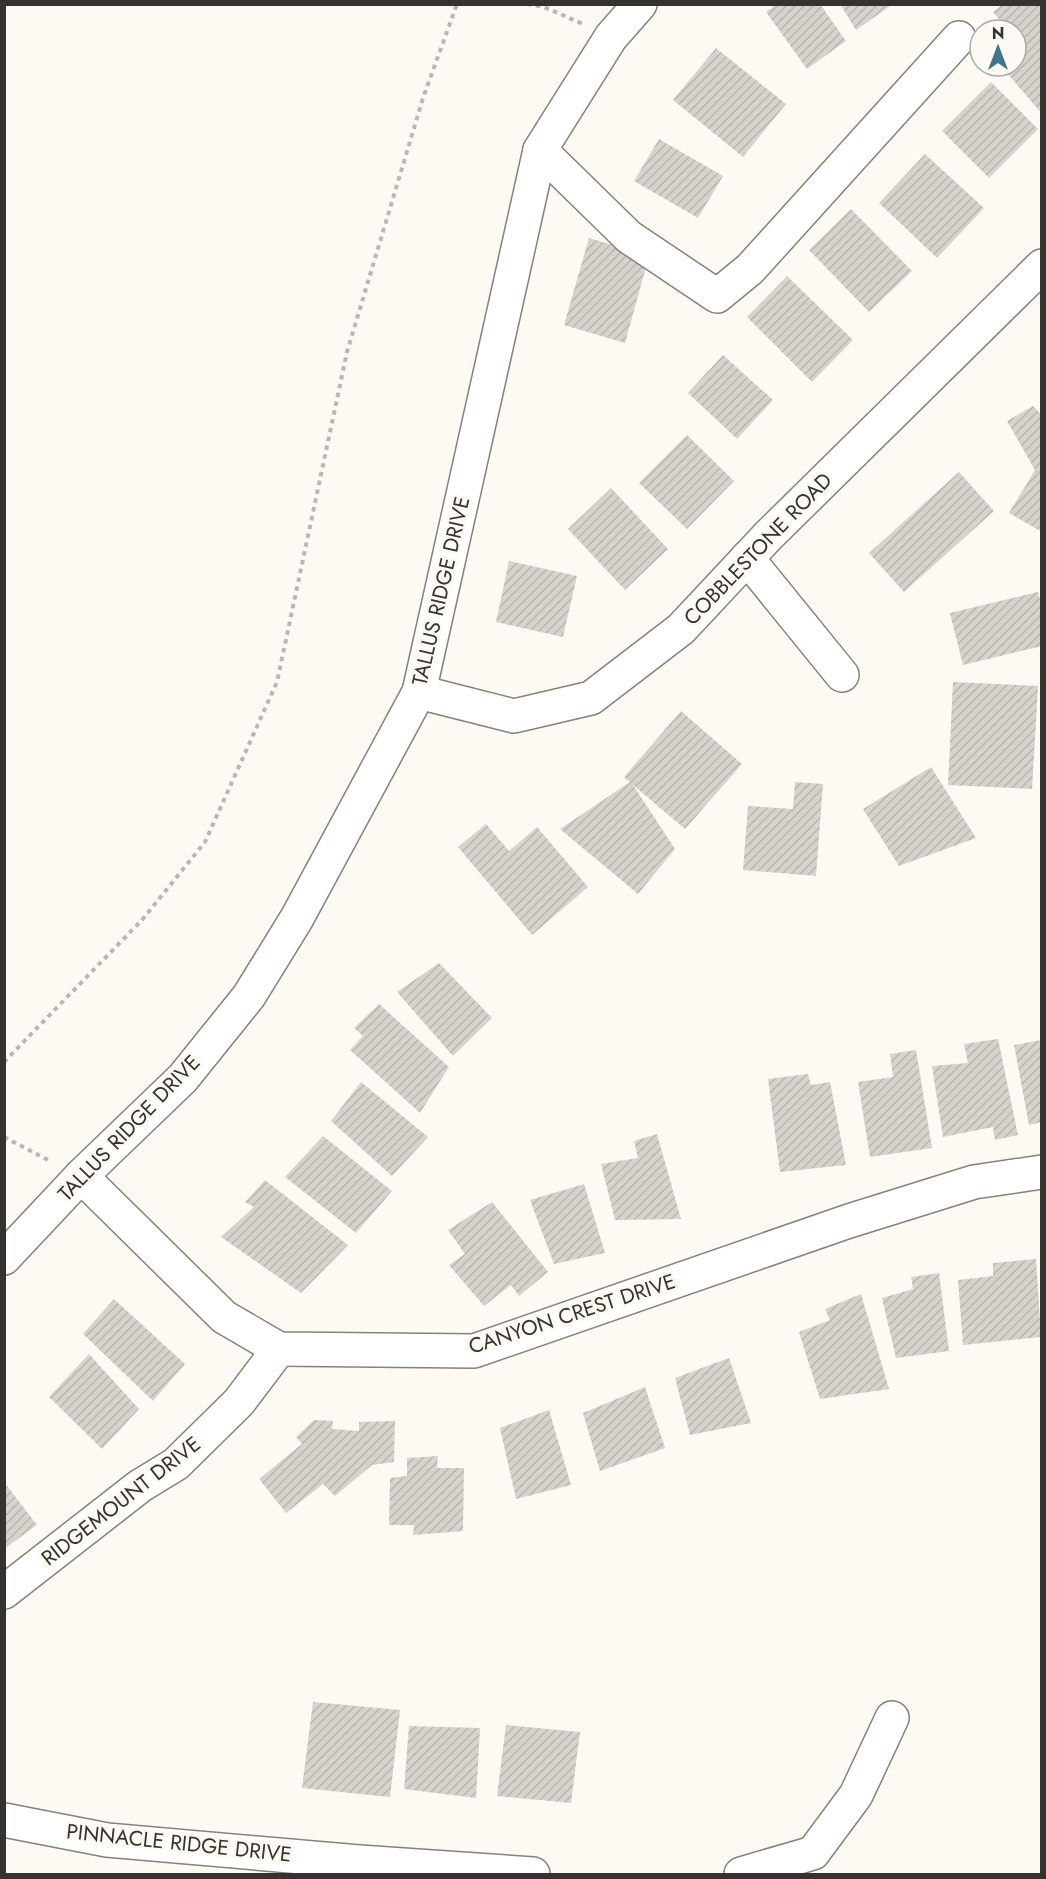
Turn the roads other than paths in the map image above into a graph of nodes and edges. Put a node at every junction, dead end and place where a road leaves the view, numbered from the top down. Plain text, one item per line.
1 (640, 4) edge
2 (959, 38) dead end
3 (540, 150) junction
4 (1041, 266) edge
5 (747, 558) junction
6 (842, 675) dead end
7 (419, 692) junction
8 (1041, 1172) edge
9 (81, 1176) junction
10 (4, 1258) edge
11 (279, 1349) junction
12 (4, 1592) edge
13 (892, 1718) dead end
14 (4, 1820) edge
15 (534, 1875) edge
16 (741, 1875) edge

1 - 3 street, TALLUS RIDGE DRIVE
2 - 3 street
3 - 7 street, TALLUS RIDGE DRIVE
4 - 5 street, COBBLESTONE ROAD
5 - 6 street
5 - 7 street, COBBLESTONE ROAD
7 - 9 street, TALLUS RIDGE DRIVE
8 - 11 street, CANYON CREST DRIVE
9 - 10 street, TALLUS RIDGE DRIVE
9 - 11 street, CANYON CREST DRIVE
11 - 12 street, RIDGEMOUNT DRIVE
13 - 16 street
14 - 15 street, PINNACLE RIDGE DRIVE

